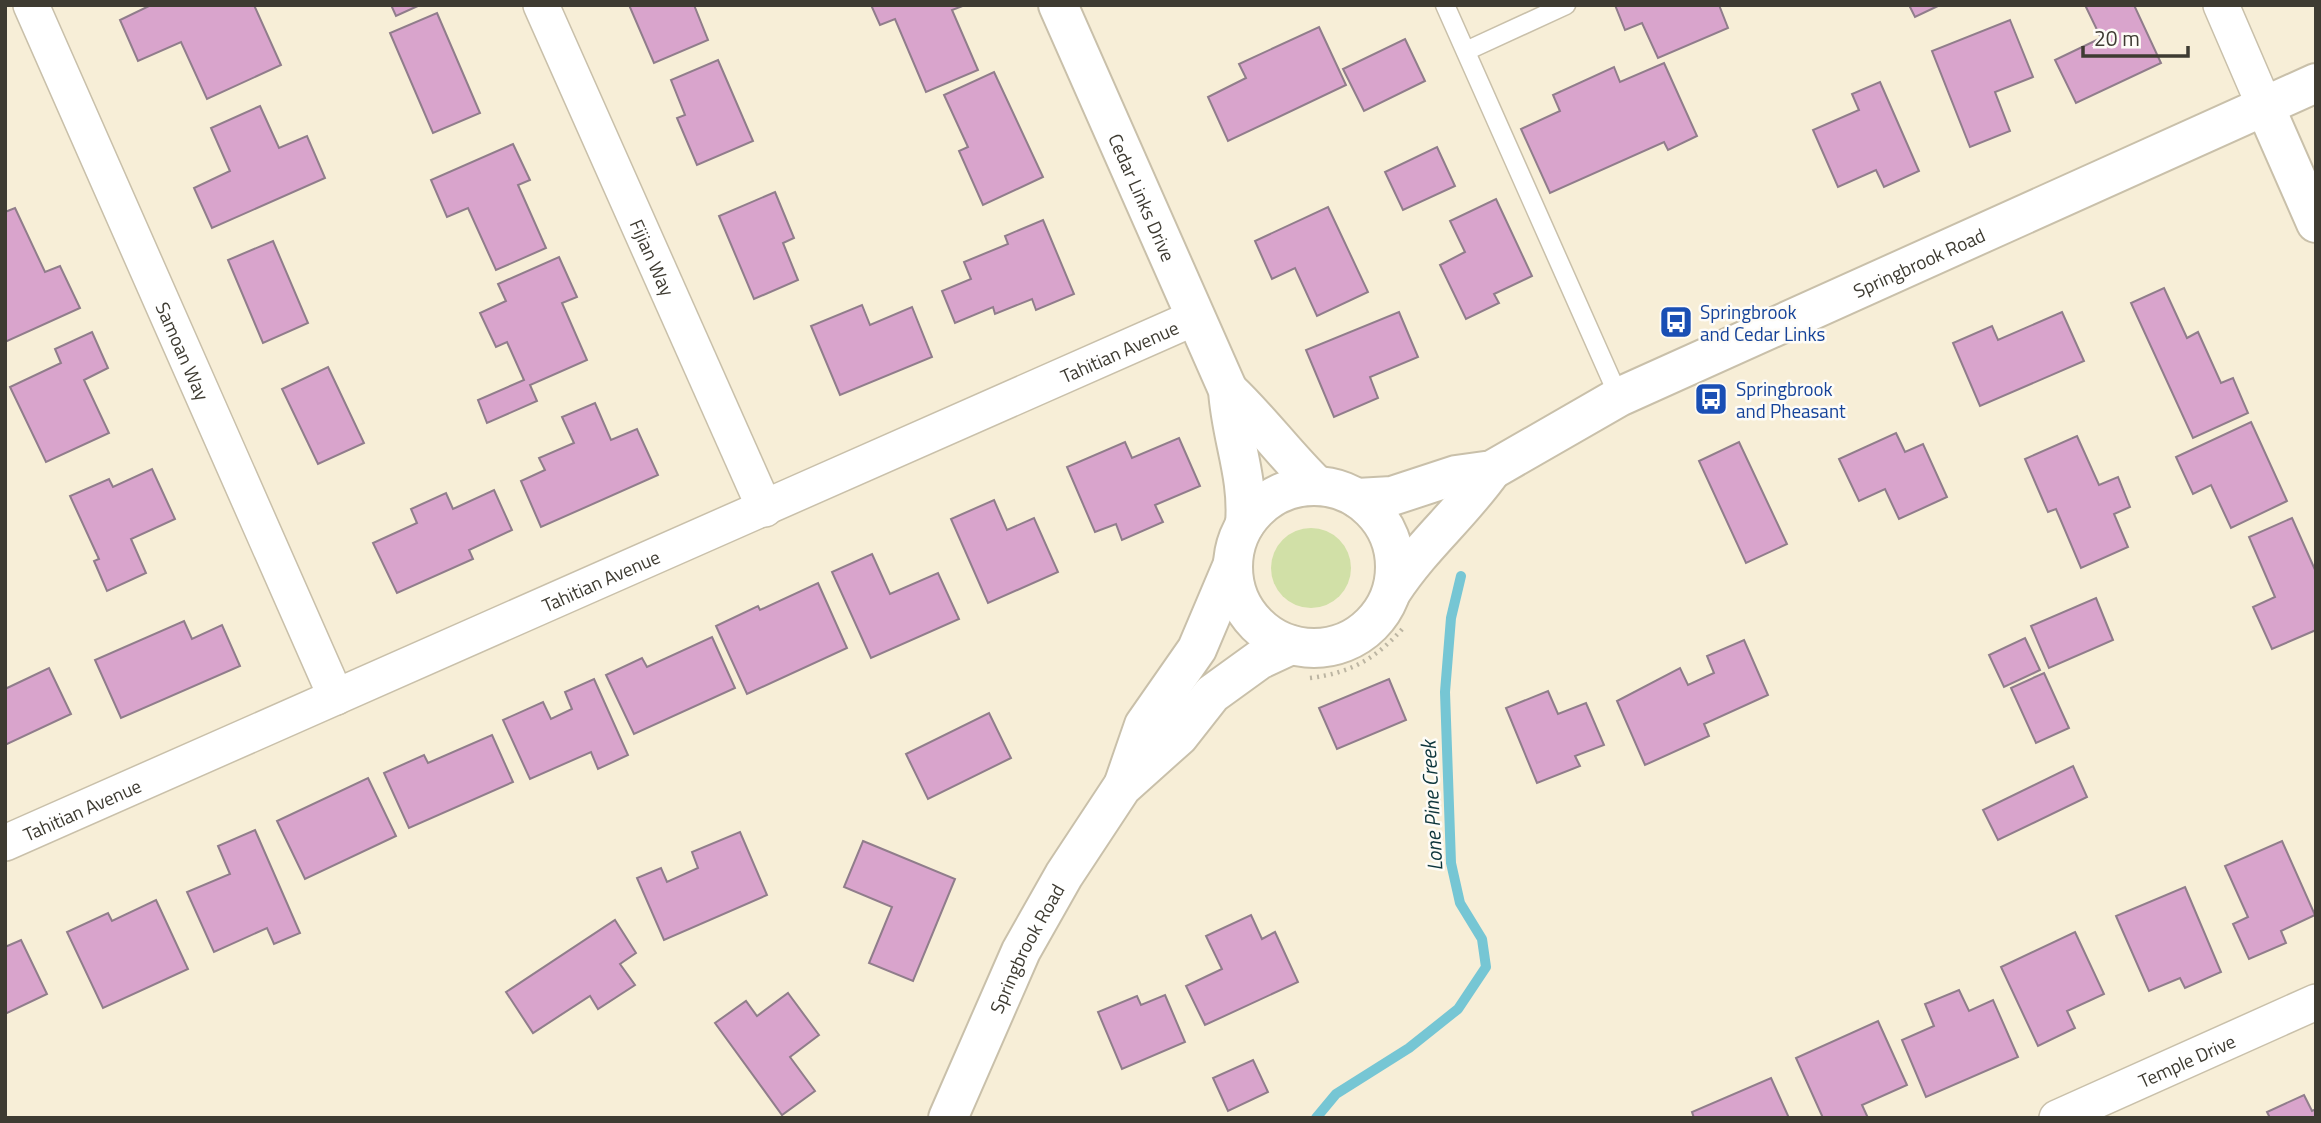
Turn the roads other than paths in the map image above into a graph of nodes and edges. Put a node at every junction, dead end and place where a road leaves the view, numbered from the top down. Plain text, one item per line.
1 (31, 5) edge
2 (541, 5) edge
3 (1058, 5) edge
4 (1445, 5) edge
5 (1566, 5) edge
6 (2221, 5) edge
7 (1466, 51) junction
8 (2316, 83) edge
9 (2265, 107) junction
10 (2316, 223) edge
11 (1196, 317) junction
12 (1228, 390) junction
13 (1619, 397) junction
14 (1492, 470) junction
15 (1317, 486) junction
16 (1357, 498) junction
17 (765, 509) junction
18 (1245, 524) junction
19 (1233, 564) junction
20 (1401, 603) junction
21 (1294, 662) junction
22 (337, 697) junction
23 (1122, 787) junction
24 (5, 843) edge
25 (2316, 1002) edge
26 (948, 1118) edge
27 (2057, 1118) edge

1 - 22 street, Samoan Way
2 - 17 street, Fijian Way
3 - 11 street, Cedar Links Drive
4 - 7 lane
5 - 7 lane
6 - 9 street
7 - 13 lane
8 - 9 street, Springbrook Road
9 - 10 street
9 - 13 street, Springbrook Road
11 - 12 street, Cedar Links Drive
11 - 17 street, Tahitian Avenue
12 - 15 street, Cedar Links Drive
12 - 18 street, Cedar Links Drive
13 - 14 street, Springbrook Road
14 - 16 street, Springbrook Road
14 - 20 street, Springbrook Road
15 - 16 street
15 - 18 street
16 - 20 street
17 - 22 street, Tahitian Avenue
18 - 19 street
19 - 21 street
19 - 23 street, Springbrook Road
20 - 21 street
21 - 23 street, Springbrook Road
22 - 24 street, Tahitian Avenue
23 - 26 street, Springbrook Road
25 - 27 street, Temple Drive

